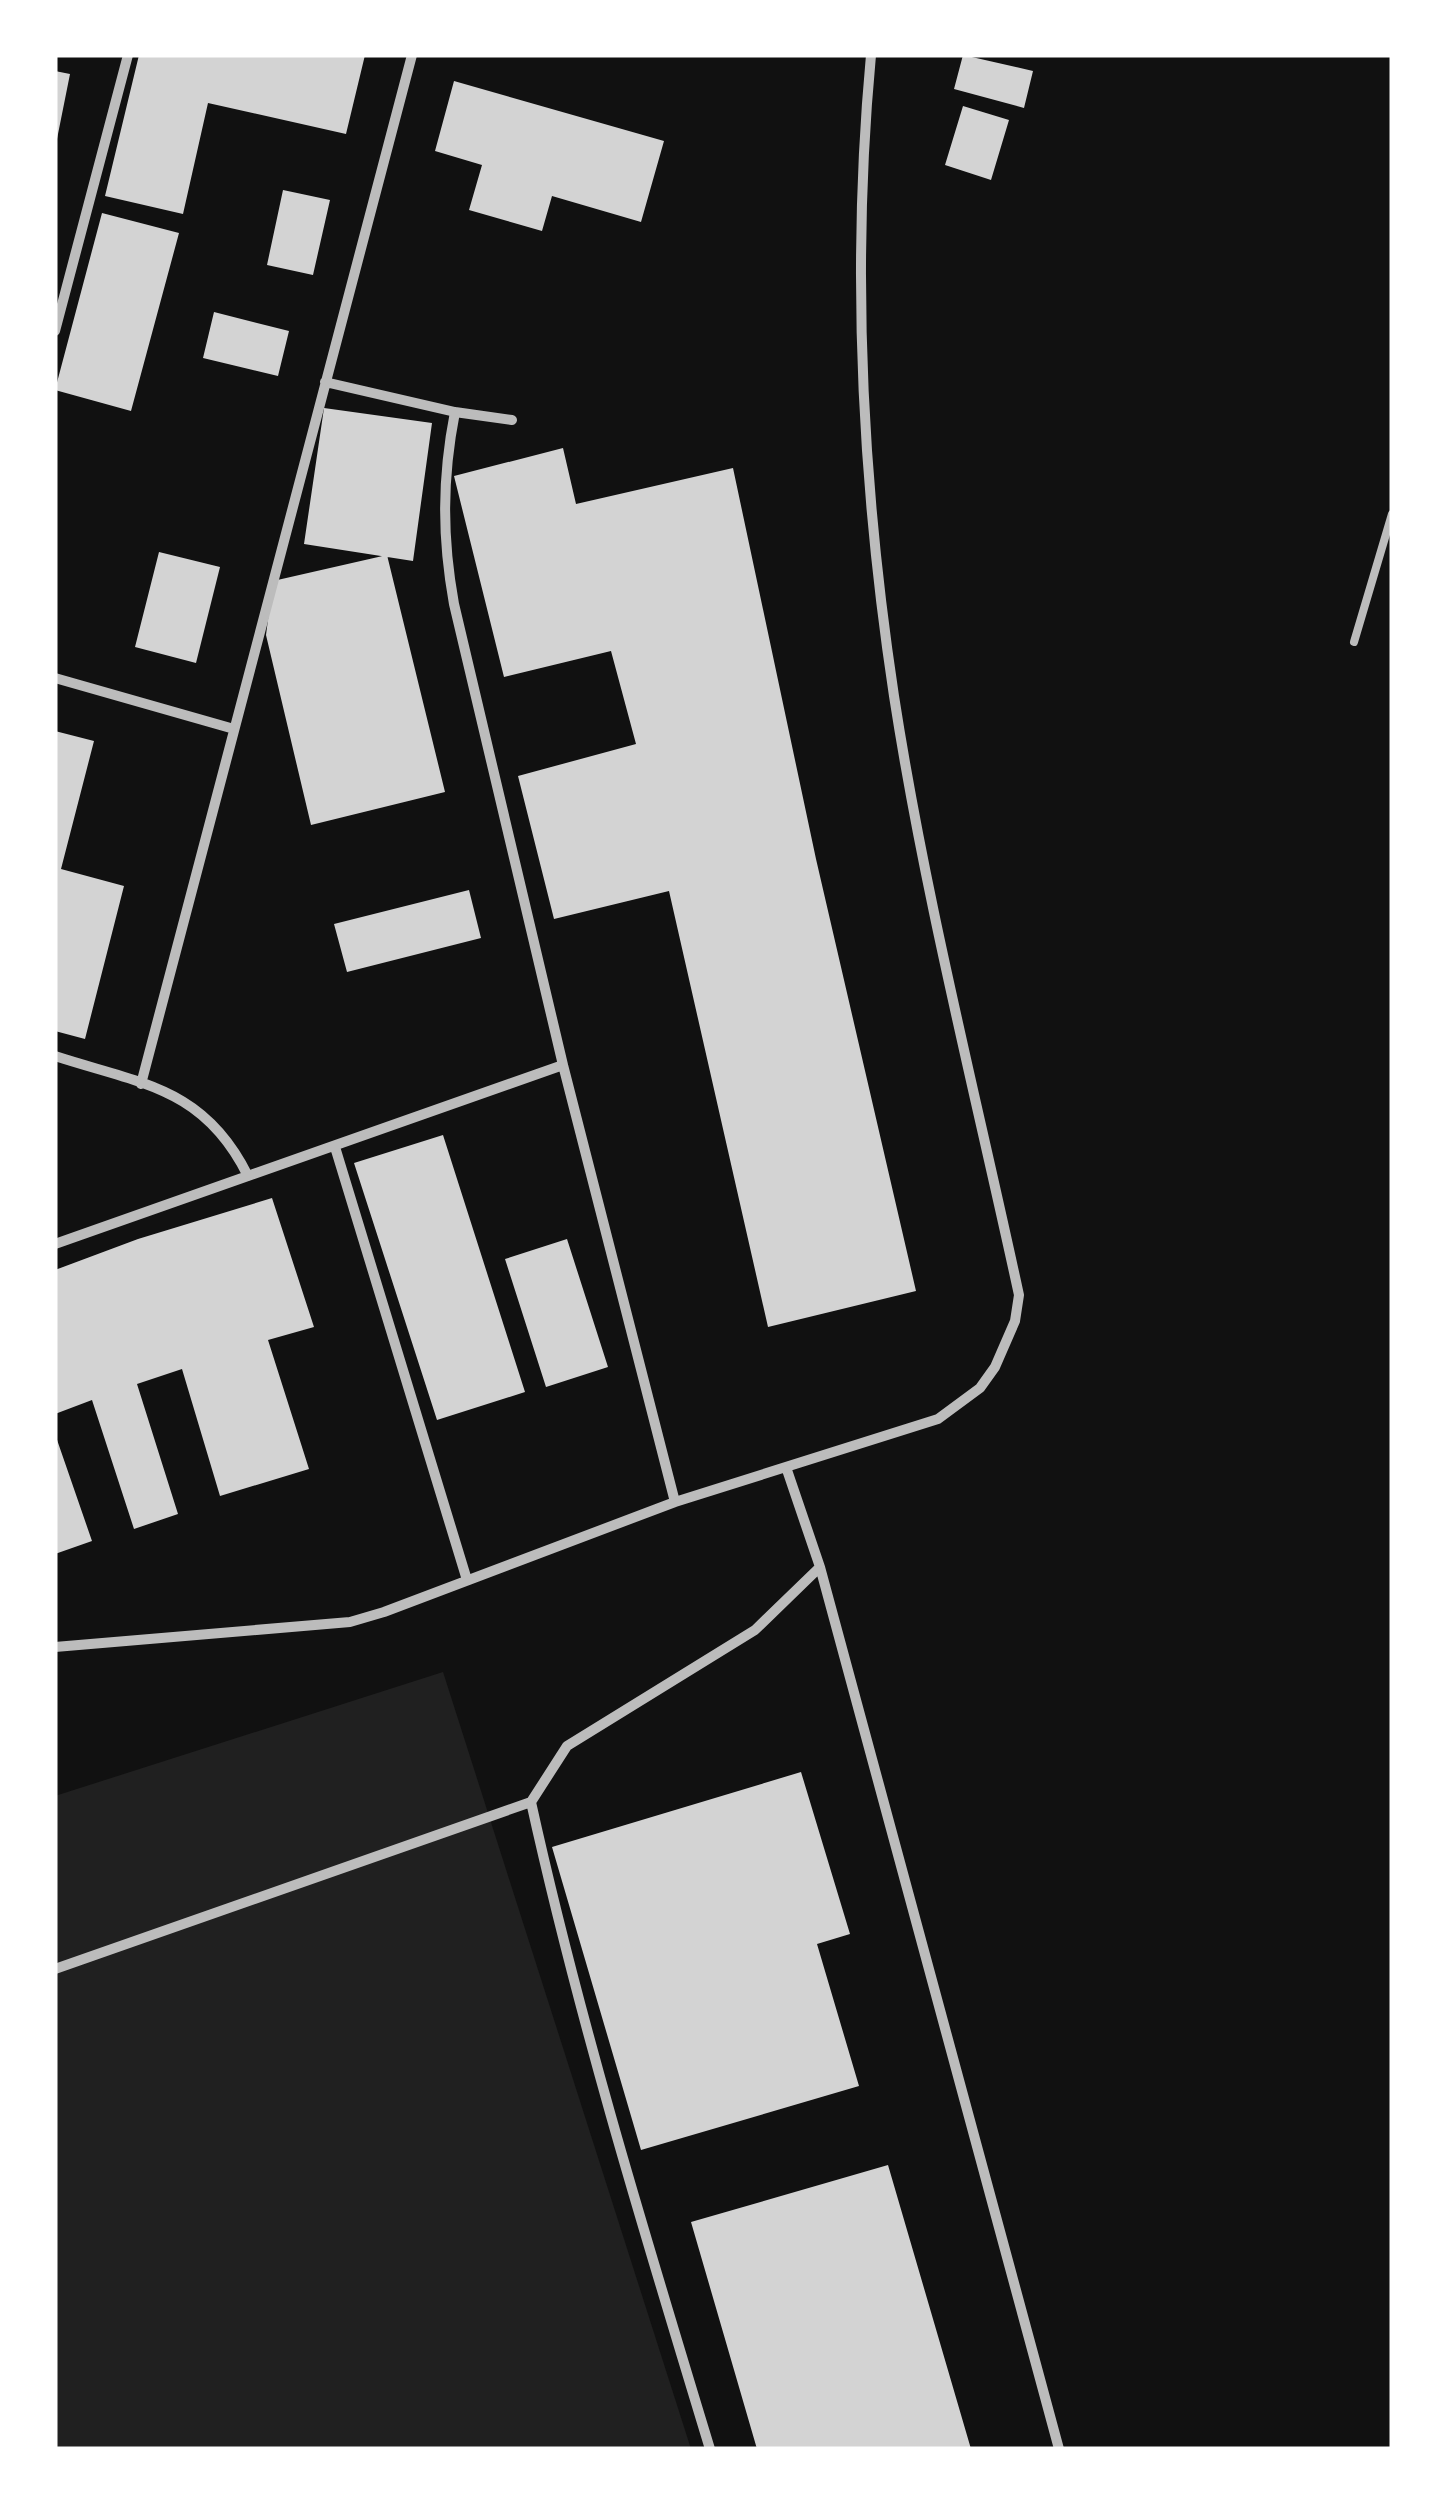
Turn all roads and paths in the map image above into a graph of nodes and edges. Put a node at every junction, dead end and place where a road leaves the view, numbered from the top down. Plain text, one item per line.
1 (128, 55) edge
2 (412, 55) edge
3 (871, 55) edge
4 (55, 332) edge
5 (325, 382) junction
6 (455, 412) junction
7 (512, 420) dead end
8 (1392, 514) edge
9 (1354, 642) dead end
10 (55, 678) edge
11 (234, 728) junction
12 (55, 1056) edge
13 (563, 1065) junction
14 (141, 1084) junction
15 (336, 1147) junction
16 (248, 1176) junction
17 (55, 1244) edge
18 (786, 1467) junction
19 (675, 1502) junction
20 (820, 1567) junction
21 (467, 1580) junction
22 (55, 1647) edge
23 (532, 1802) junction
24 (55, 1969) edge
25 (710, 2449) edge
26 (1059, 2449) edge

1 - 4 street
2 - 5 street
3 - 18 street
5 - 6 street
5 - 11 street
6 - 7 street
6 - 13 street
8 - 9 lane
10 - 11 street
11 - 14 street
12 - 14 street
13 - 15 street
13 - 19 street
14 - 16 street
15 - 16 street
15 - 21 street
16 - 17 street
18 - 19 street
18 - 20 street
19 - 21 street
20 - 23 street
20 - 26 street
21 - 22 street
23 - 24 street
23 - 25 street

